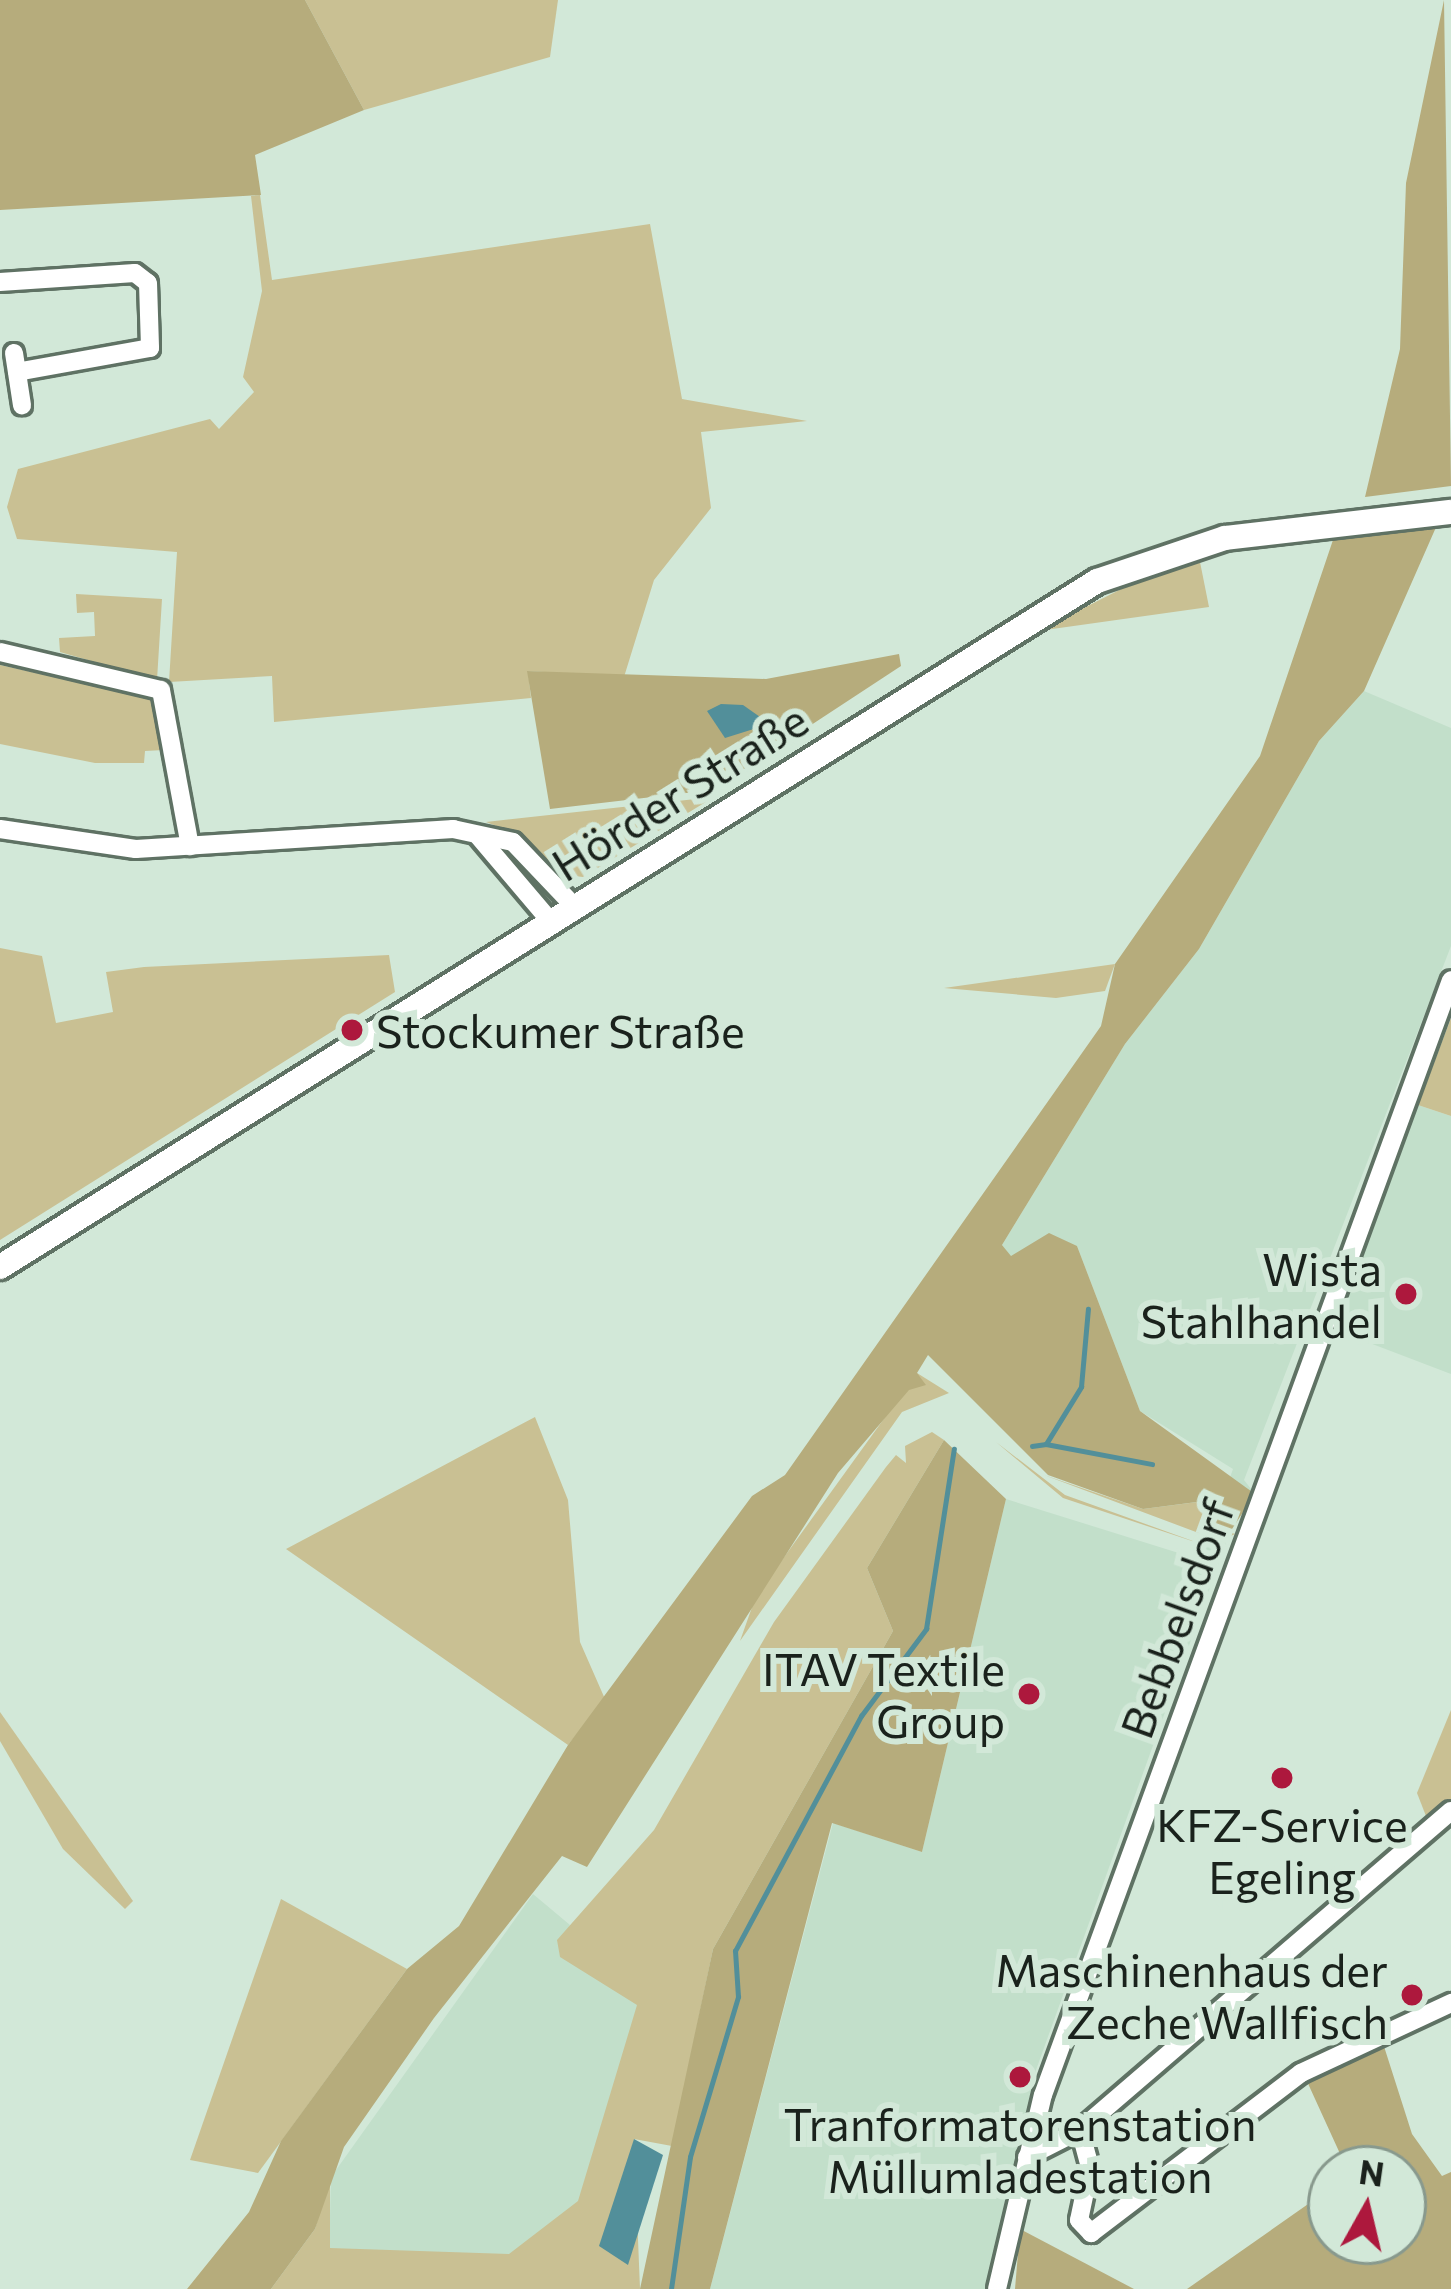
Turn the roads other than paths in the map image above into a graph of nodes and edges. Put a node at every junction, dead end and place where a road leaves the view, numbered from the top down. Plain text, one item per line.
1 (0, 282) edge
2 (22, 405) dead end
3 (1442, 513) edge
4 (0, 652) edge
5 (0, 830) edge
6 (476, 834) junction
7 (190, 846) junction
8 (575, 907) junction
9 (551, 922) junction
10 (1451, 980) edge
11 (0, 1267) edge
12 (1451, 1811) edge
13 (1451, 2003) edge
14 (1080, 2130) junction
15 (1027, 2157) junction
16 (997, 2289) edge

1 - 2 street
3 - 8 main road, Hörder Straße
4 - 7 street
5 - 7 street
6 - 7 street
6 - 8 street
6 - 9 street
8 - 9 main road, Hörder Straße
9 - 11 main road, Hörder Straße
10 - 15 street, Bebbelsdorf
12 - 14 street
13 - 14 street
14 - 15 street
15 - 16 street, Bebbelsdorf

